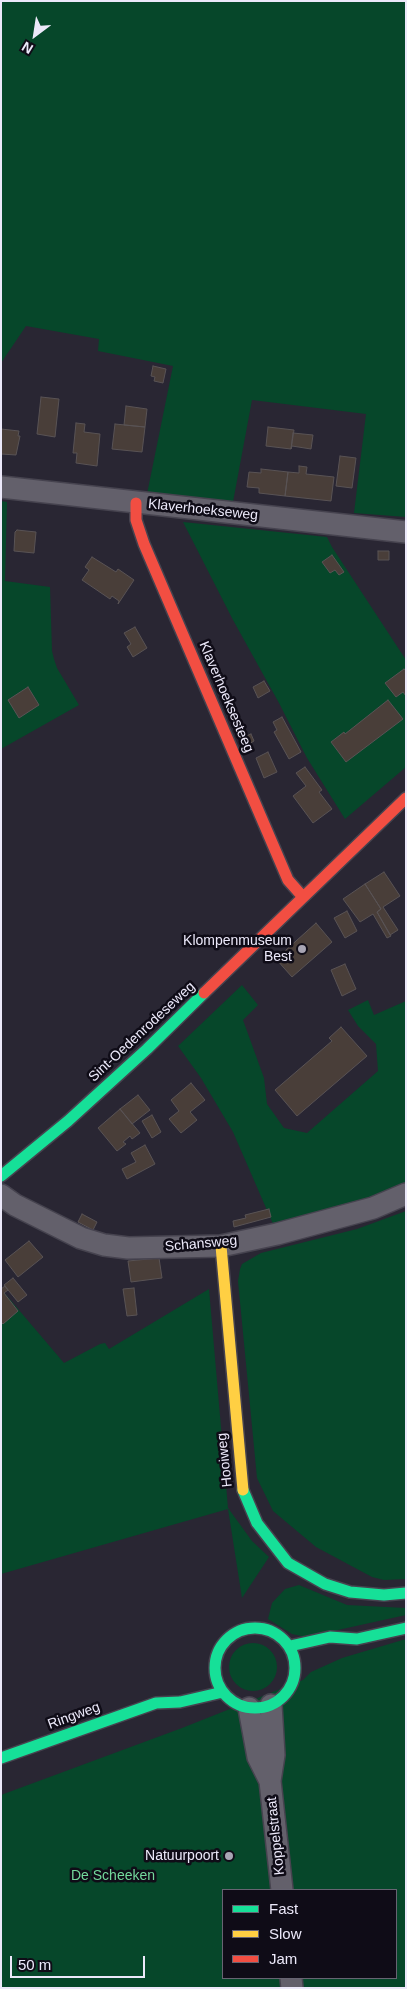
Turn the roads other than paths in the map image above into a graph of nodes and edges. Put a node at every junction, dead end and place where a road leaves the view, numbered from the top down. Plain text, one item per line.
1 (1, 487) edge
2 (136, 503) junction
3 (406, 532) edge
4 (406, 798) edge
5 (303, 897) junction
6 (1, 1176) edge
7 (406, 1194) edge
8 (1, 1195) edge
9 (221, 1246) junction
10 (406, 1593) edge
11 (406, 1628) edge
12 (357, 1639) junction
13 (290, 1646) junction
14 (342, 1650) dead end
15 (223, 1692) junction
16 (168, 1693) dead end
17 (156, 1703) junction
18 (271, 1705) junction
19 (249, 1708) junction
20 (1, 1758) edge
21 (270, 1781) junction
22 (282, 1889) edge

1 - 2 street, Klaverhoekseweg
2 - 3 street, Klaverhoekseweg
2 - 5 street, Klaverhoeksesteeg
4 - 5 street, Sint-Oedenrodeseweg
5 - 6 street, Sint-Oedenrodeseweg
7 - 9 street, Schansweg
8 - 9 street, Schansweg
9 - 10 street, Hooiweg
11 - 12 street
12 - 13 street
12 - 14 street
13 - 15 street
13 - 18 street
15 - 17 street, Ringweg
15 - 19 street
16 - 17 street, Ringweg
17 - 20 street, Ringweg
18 - 19 street
18 - 21 street, Koppelstraat
19 - 21 street, Koppelstraat
21 - 22 street, Koppelstraat

